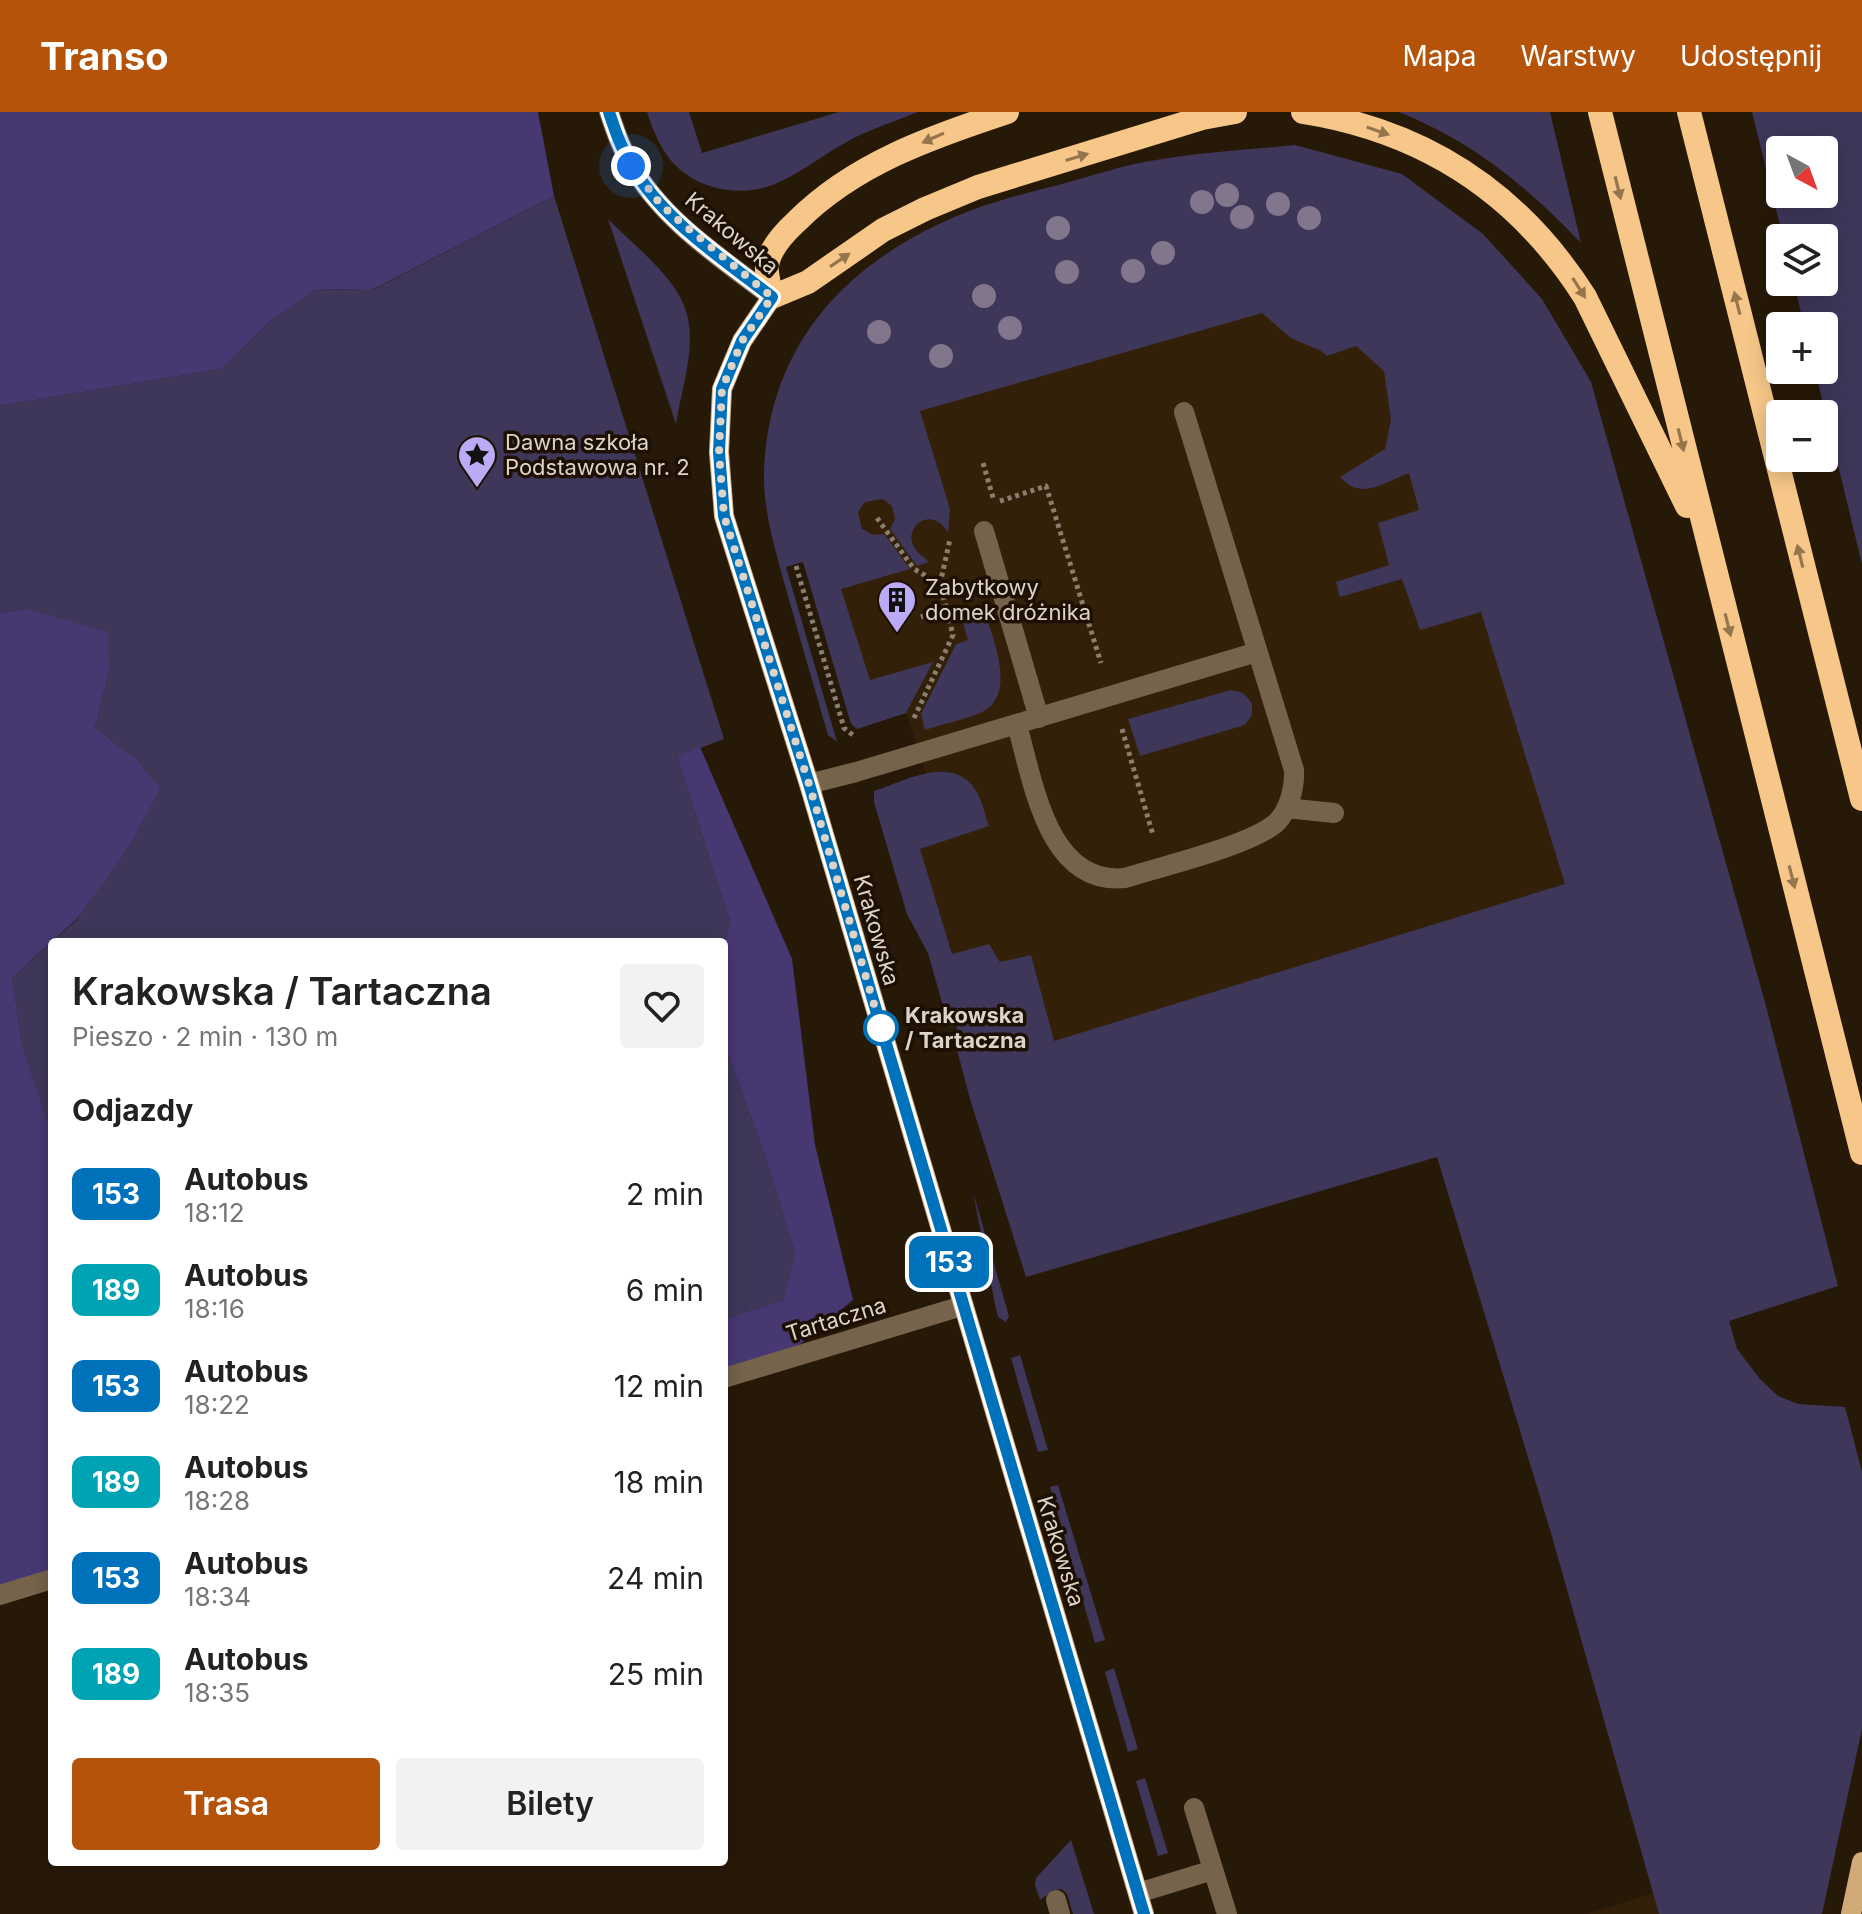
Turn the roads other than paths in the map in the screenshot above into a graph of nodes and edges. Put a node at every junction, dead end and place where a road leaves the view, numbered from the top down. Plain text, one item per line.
1 (609, 112) edge
2 (1007, 112) edge
3 (1235, 112) edge
4 (1303, 112) edge
5 (1600, 112) edge
6 (1689, 112) edge
7 (772, 297) junction
8 (1184, 412) dead end
9 (984, 531) dead end
10 (1709, 550) junction
11 (1257, 652) junction
12 (1039, 718) junction
13 (1017, 725) junction
14 (809, 784) junction
15 (1862, 799) edge
16 (1286, 808) junction
17 (1334, 813) dead end
18 (1862, 1153) edge
19 (962, 1306) junction
20 (728, 1377) edge
21 (48, 1580) edge
22 (0, 1595) edge
23 (1194, 1808) dead end
24 (1862, 1862) edge
25 (1213, 1870) junction
26 (1138, 1893) junction
27 (1144, 1914) edge
28 (1227, 1914) edge
29 (1851, 1914) edge

1 - 7 street, Krakowska
2 -> 7 highway
7 -> 3 highway
4 -> 10 highway
5 -> 10 highway
15 -> 6 highway
7 - 14 main road, Krakowska
8 - 11 street
9 - 12 street
10 -> 18 highway
11 - 12 street
11 - 16 street
12 - 13 street
13 - 14 street
13 - 16 street
14 - 19 main road, Krakowska
16 - 17 street
19 - 20 street, Tartaczna
19 - 26 main road, Krakowska
21 - 22 street
23 - 25 street
24 - 29 main road
25 - 26 street
25 - 28 street
26 - 27 main road, Krakowska

